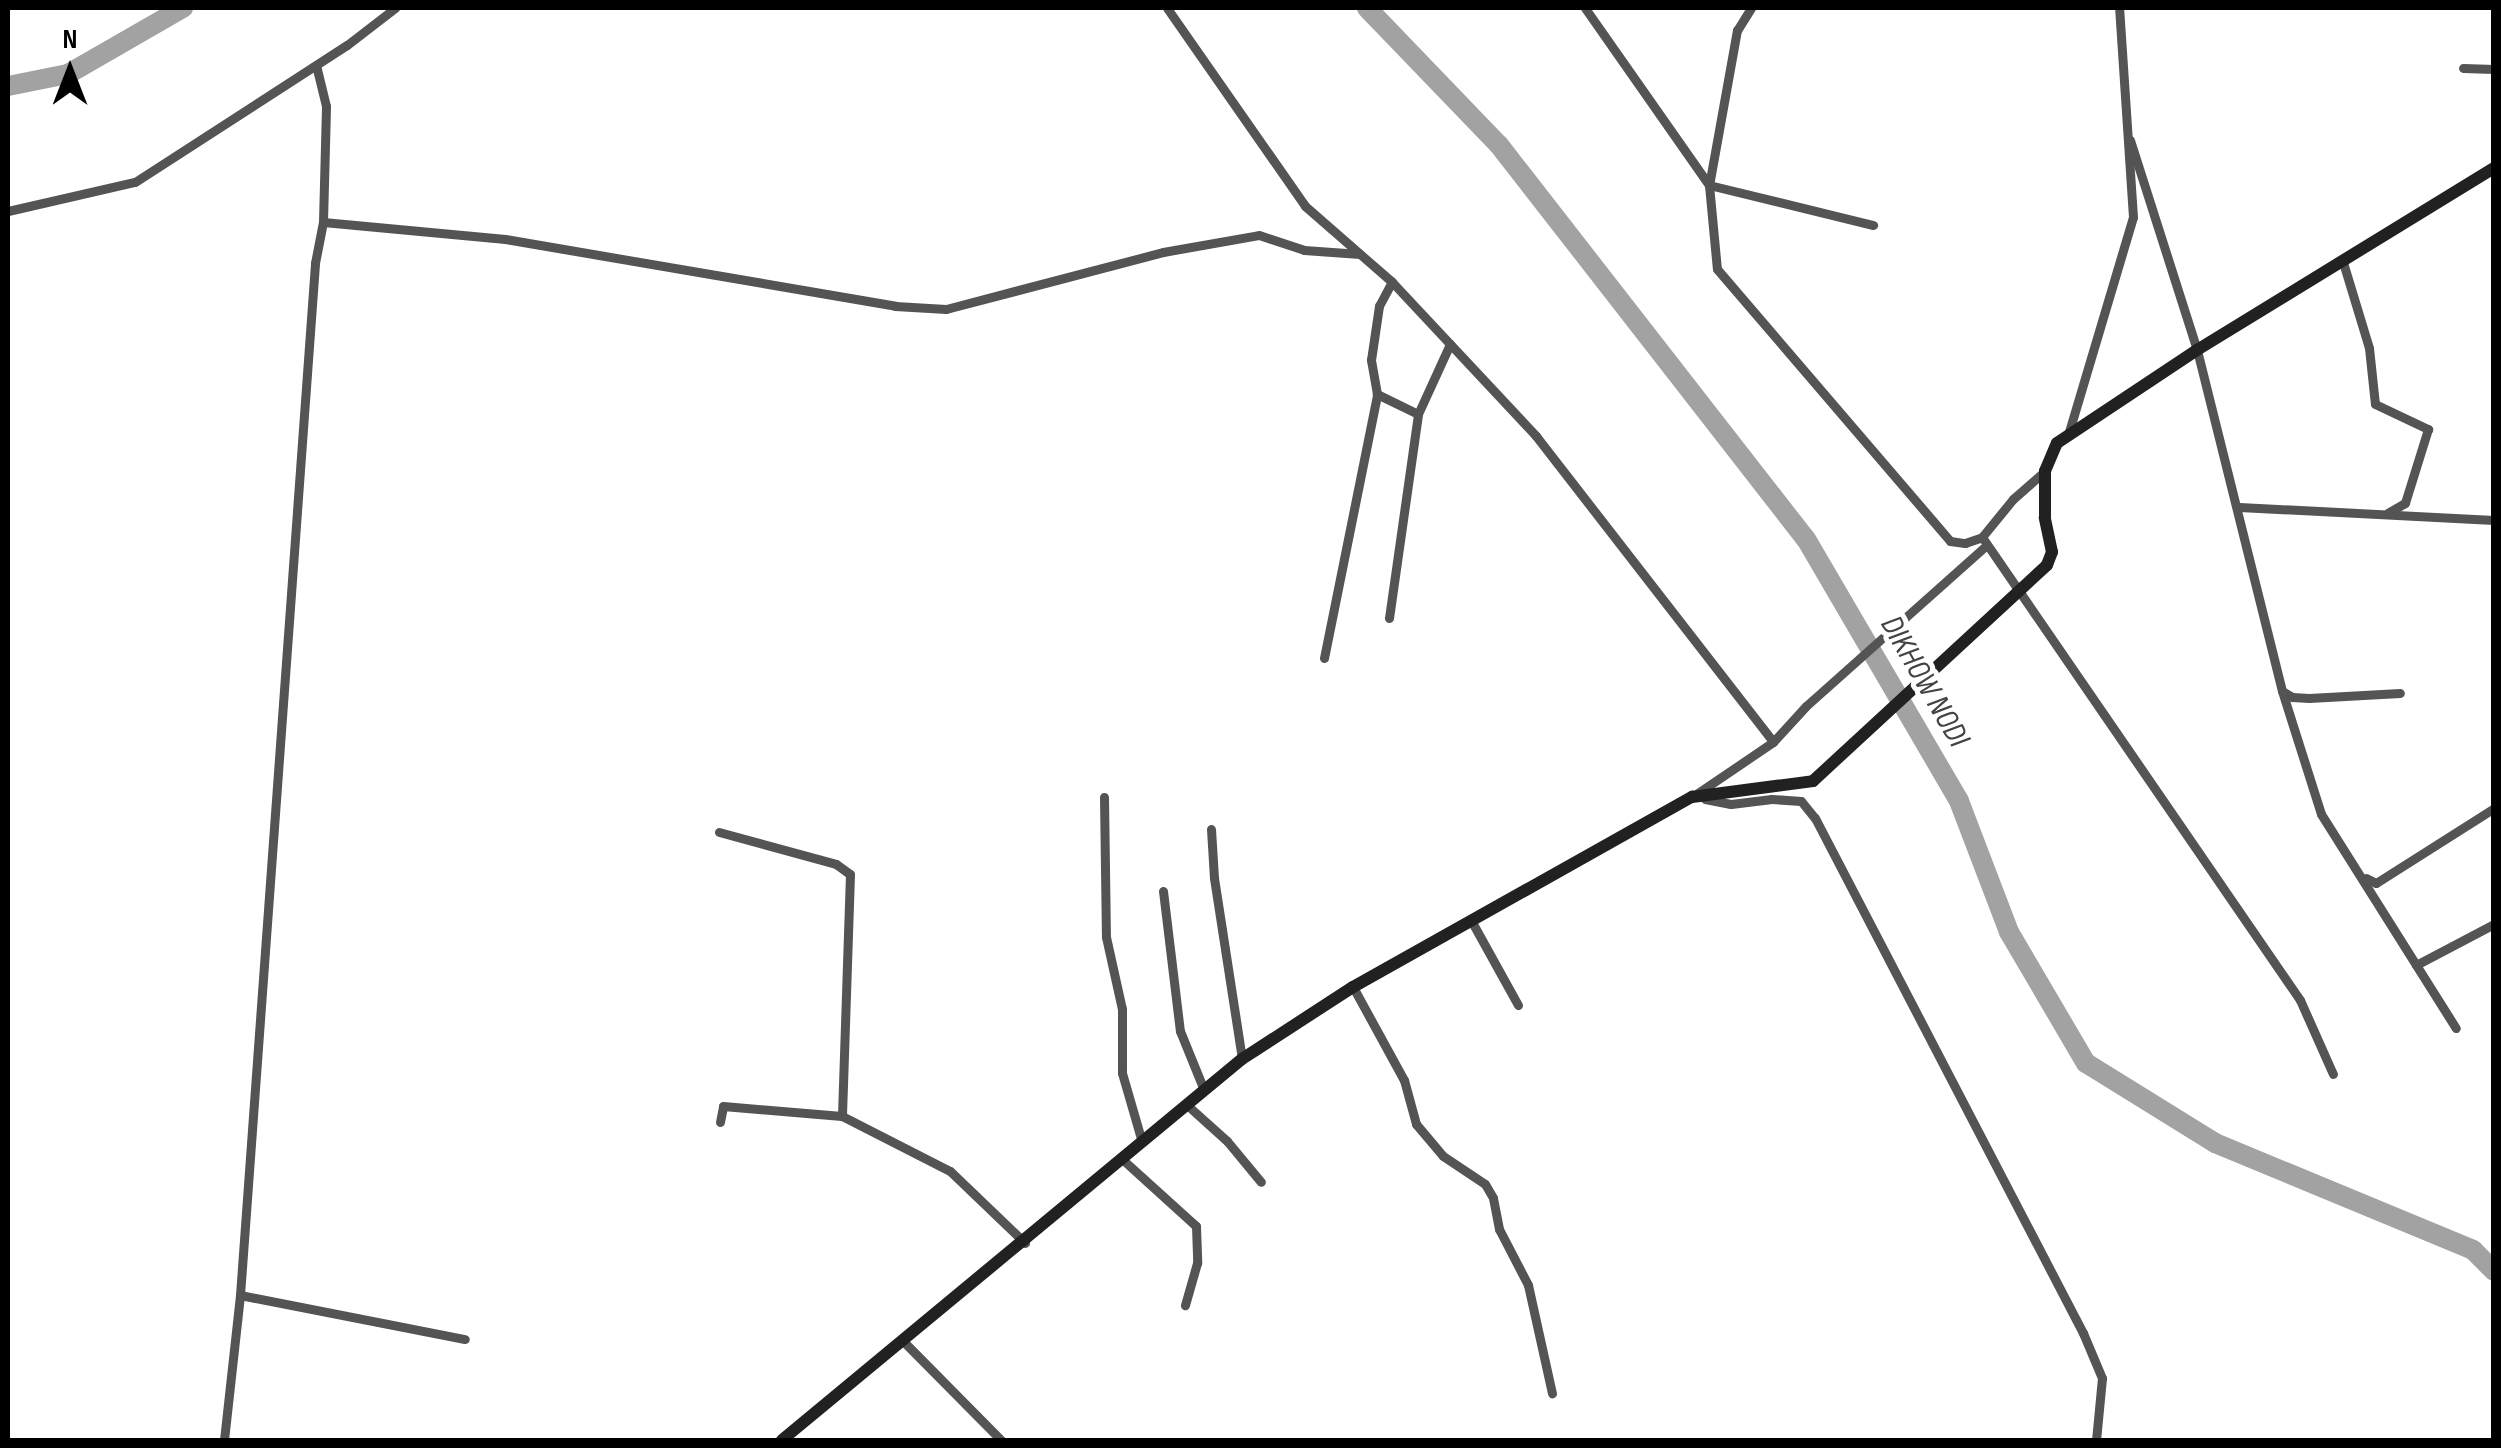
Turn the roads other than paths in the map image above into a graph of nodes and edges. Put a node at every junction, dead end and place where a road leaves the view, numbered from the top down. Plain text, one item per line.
1 (395, 8) edge
2 (1167, 8) edge
3 (1585, 8) edge
4 (1751, 8) edge
5 (2119, 8) edge
6 (316, 65) junction
7 (2463, 68) dead end
8 (2494, 69) edge
9 (2130, 140) junction
10 (2494, 168) edge
11 (1710, 184) junction
12 (8, 211) edge
13 (323, 222) junction
14 (1873, 224) dead end
15 (1360, 254) junction
16 (2342, 259) junction
17 (1392, 282) junction
18 (1450, 344) junction
19 (2197, 350) junction
20 (1378, 394) junction
21 (1418, 414) junction
22 (2068, 436) junction
23 (2044, 471) junction
24 (2239, 507) junction
25 (2388, 513) junction
26 (2494, 520) edge
27 (1984, 541) junction
28 (1388, 618) dead end
29 (1324, 658) dead end
30 (2282, 691) junction
31 (2400, 693) dead end
32 (1773, 742) junction
33 (1692, 797) junction
34 (1104, 798) dead end
35 (2494, 808) edge
36 (1211, 829) dead end
37 (719, 832) dead end
38 (2363, 876) junction
39 (1163, 891) dead end
40 (1472, 922) junction
41 (2494, 924) edge
42 (2416, 965) junction
43 (1353, 987) junction
44 (1518, 1005) dead end
45 (2456, 1028) dead end
46 (1242, 1059) junction
47 (2333, 1074) dead end
48 (1204, 1090) junction
49 (1187, 1106) junction
50 (842, 1116) junction
51 (720, 1122) dead end
52 (1142, 1142) junction
53 (1122, 1160) junction
54 (1261, 1182) dead end
55 (1025, 1242) junction
56 (240, 1295) junction
57 (1185, 1305) dead end
58 (465, 1339) dead end
59 (904, 1342) junction
60 (1552, 1393) dead end
61 (224, 1440) edge
62 (782, 1440) edge
63 (1001, 1440) edge
64 (2096, 1440) edge

1 - 6 street
2 - 15 street
3 - 11 street
4 - 11 street
5 - 9 street
6 - 12 street
6 - 13 street
7 - 8 street
9 - 19 street
9 - 22 street
10 - 16 main road
11 - 14 street
11 - 27 street
13 - 15 street
13 - 56 street
15 - 17 street
16 - 19 main road
16 - 25 street
17 - 18 street
17 - 20 street
18 - 21 street
18 - 32 street
19 - 22 main road
19 - 24 street
20 - 21 street
20 - 29 street
21 - 28 street
22 - 23 main road
23 - 27 street
23 - 33 main road, bridge
24 - 25 street
24 - 30 street
25 - 26 street
27 - 32 street
27 - 47 street
30 - 31 street
30 - 38 street
32 - 33 street
33 - 40 main road
33 - 64 street
34 - 52 street
35 - 38 street
36 - 46 street
37 - 50 street
38 - 42 street
39 - 48 street
40 - 43 main road
40 - 44 street
41 - 42 street
42 - 45 street
43 - 46 main road
43 - 60 street
46 - 48 main road
48 - 49 main road
49 - 52 main road
49 - 54 street
50 - 51 street
50 - 55 street
52 - 53 main road
53 - 55 main road
53 - 57 street
55 - 59 main road
56 - 58 street
56 - 61 street
59 - 62 main road
59 - 63 street

